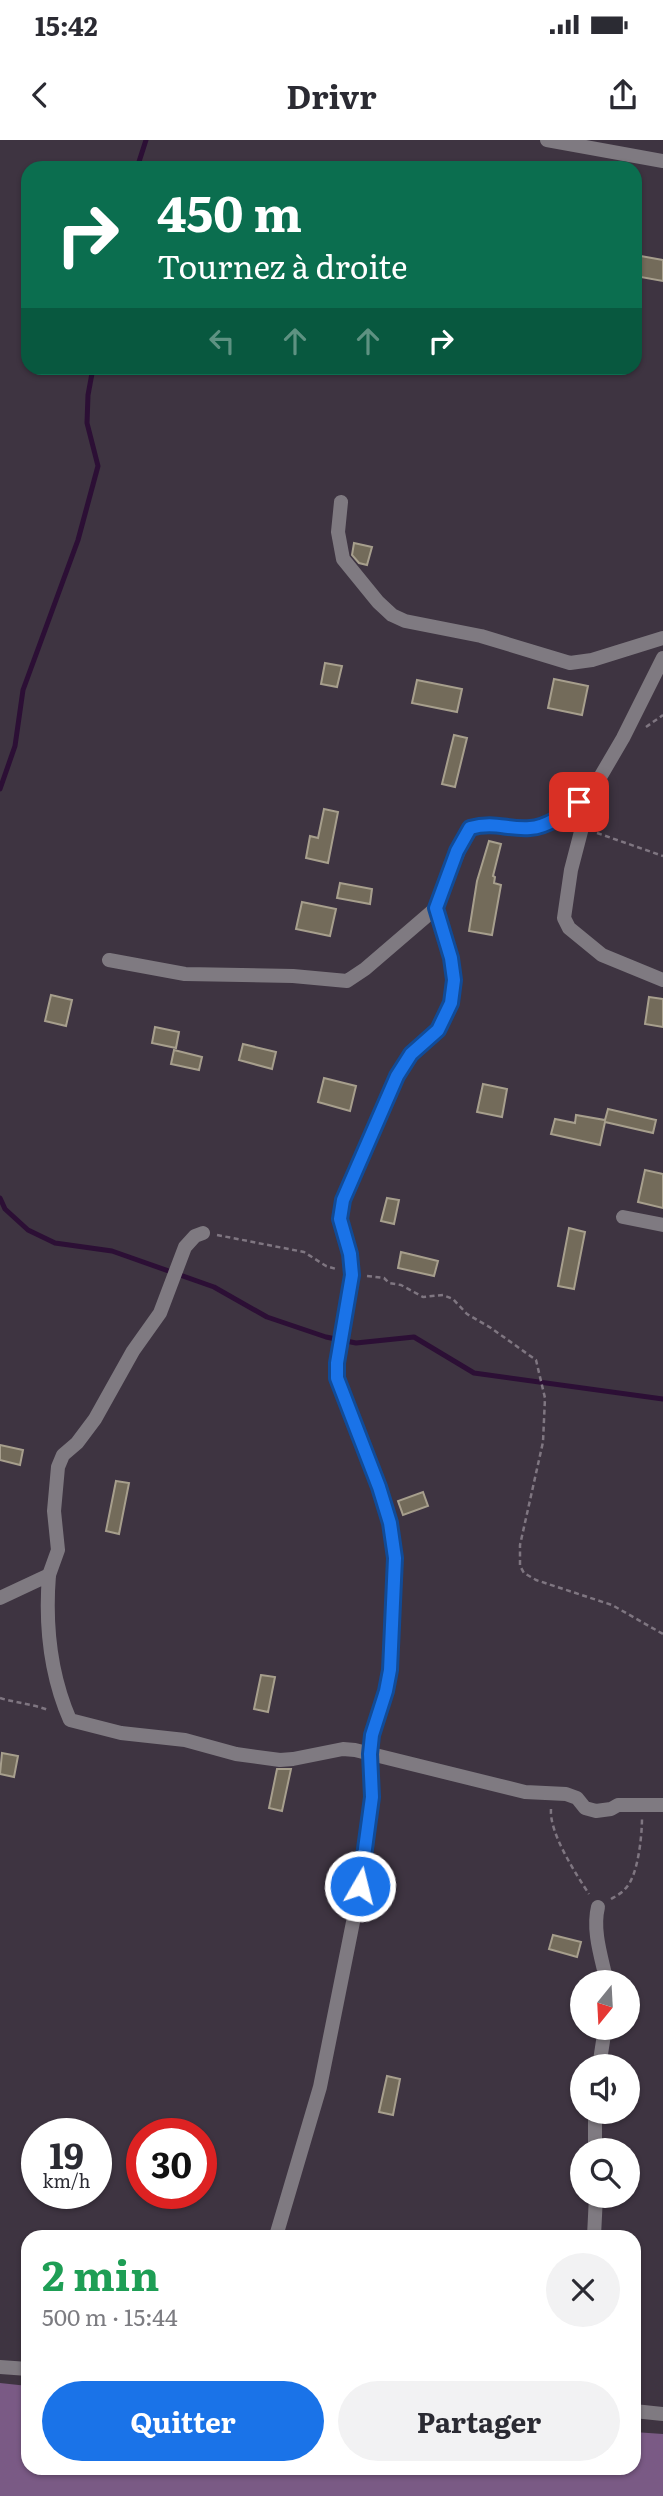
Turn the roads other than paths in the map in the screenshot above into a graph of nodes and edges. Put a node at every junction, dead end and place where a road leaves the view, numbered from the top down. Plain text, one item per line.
1 (547, 140) edge
2 (663, 161) edge
3 (341, 502) dead end
4 (663, 638) edge
5 (663, 658) edge
6 (592, 791) junction
7 (436, 908) junction
8 (110, 960) dead end
9 (663, 981) edge
10 (623, 1217) dead end
11 (663, 1225) edge
12 (203, 1233) road end
13 (50, 1575) junction
14 (0, 1598) edge
15 (370, 1754) junction
16 (660, 1804) edge
17 (598, 1907) road end
18 (604, 1970) edge
19 (595, 2208) edge
20 (278, 2230) edge
21 (594, 2230) edge
22 (0, 2367) edge
23 (21, 2368) edge
24 (641, 2412) edge
25 (663, 2414) edge

1 - 2 street
3 - 4 street
5 - 6 street
6 - 7 street
6 - 9 street
7 - 8 street
7 - 15 street
10 - 11 street
12 - 13 street
13 - 14 street
13 - 15 street
15 - 16 street
15 - 20 street
17 - 18 street
19 - 21 street
22 - 23 street
24 - 25 street

